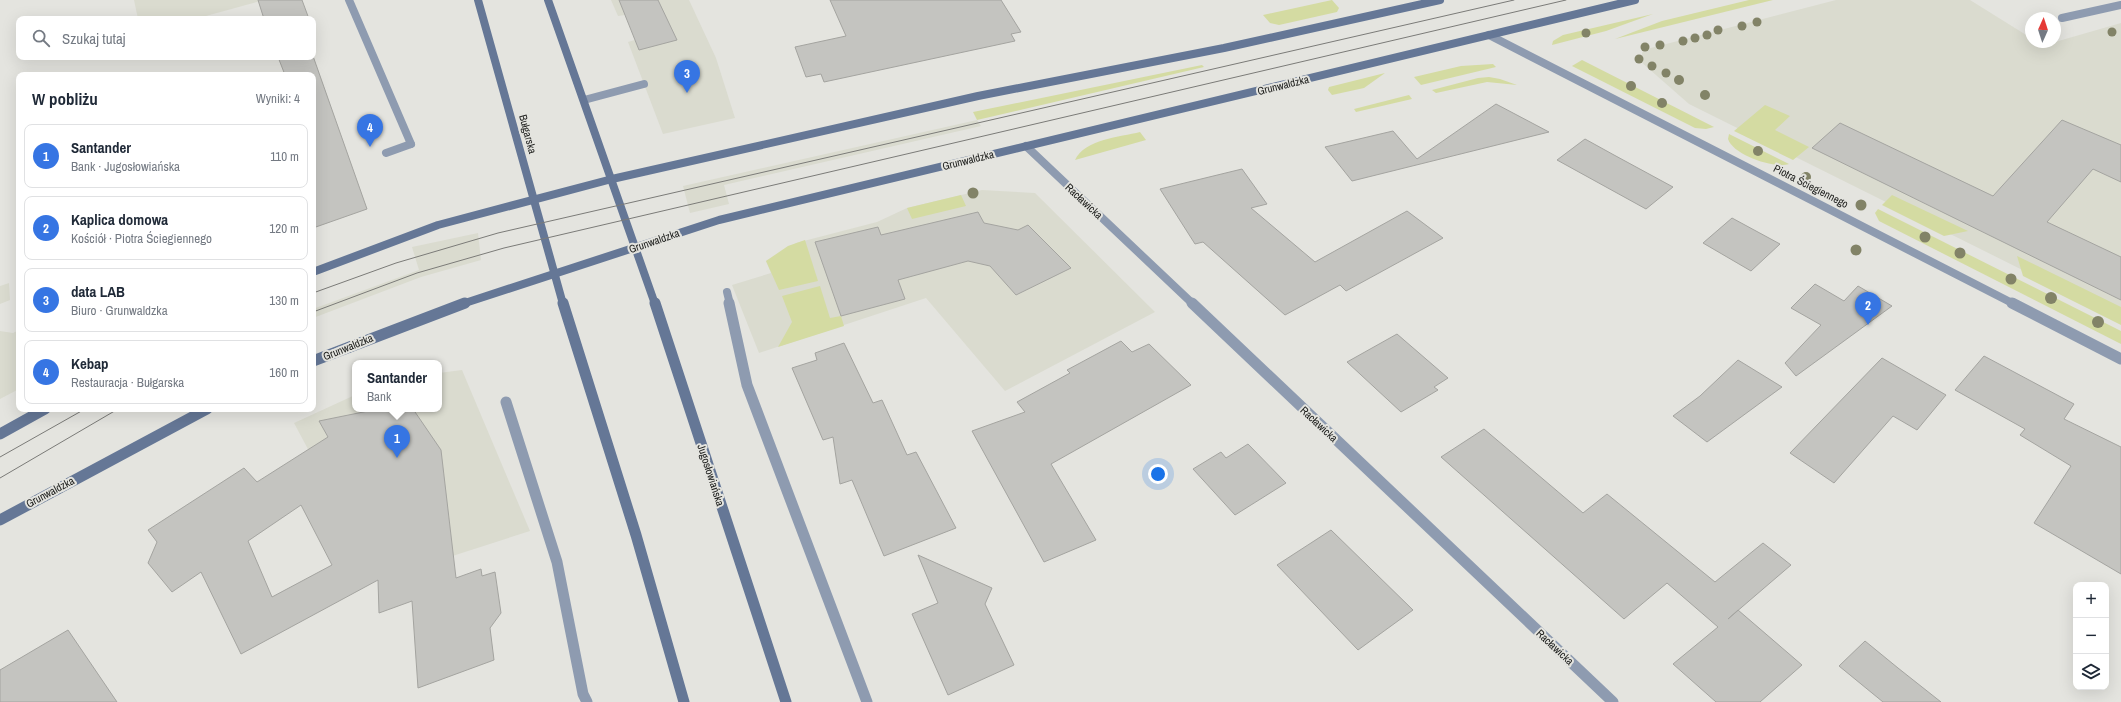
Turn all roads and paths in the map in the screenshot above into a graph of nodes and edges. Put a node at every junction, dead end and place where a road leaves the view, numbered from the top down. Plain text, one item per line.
1 (349, 0) edge
2 (478, 0) edge
3 (548, 0) edge
4 (1440, 0) edge
5 (1635, 0) edge
6 (2121, 5) edge
7 (2062, 18) dead end
8 (1489, 35) junction
9 (644, 84) dead end
10 (584, 100) junction
11 (1026, 146) junction
12 (386, 153) dead end
13 (612, 179) junction
14 (533, 199) junction
15 (635, 247) junction
16 (316, 271) edge
17 (554, 275) junction
18 (727, 292) dead end
19 (2121, 359) edge
20 (316, 360) edge
21 (506, 402) dead end
22 (40, 412) edge
23 (201, 412) edge
24 (0, 434) edge
25 (0, 520) edge
26 (587, 702) edge
27 (684, 702) edge
28 (786, 702) edge
29 (867, 702) edge
30 (1613, 702) edge

1 - 12 street
2 - 14 street, Bułgarska
3 - 10 street
4 - 13 street
5 - 8 street, Grunwaldzka
6 - 7 street
8 - 11 street, Grunwaldzka
8 - 19 street, Piotra Ściegiennego
9 - 10 street
10 - 13 street
11 - 15 street, Grunwaldzka
11 - 30 street, Racławicka
13 - 14 street
13 - 15 street
14 - 16 street
14 - 17 street, Bułgarska
15 - 17 street, Grunwaldzka
15 - 28 street, Jugosłowiańska
17 - 20 street, Grunwaldzka
17 - 27 street
18 - 29 street
21 - 26 street
22 - 24 street
23 - 25 street, Grunwaldzka

